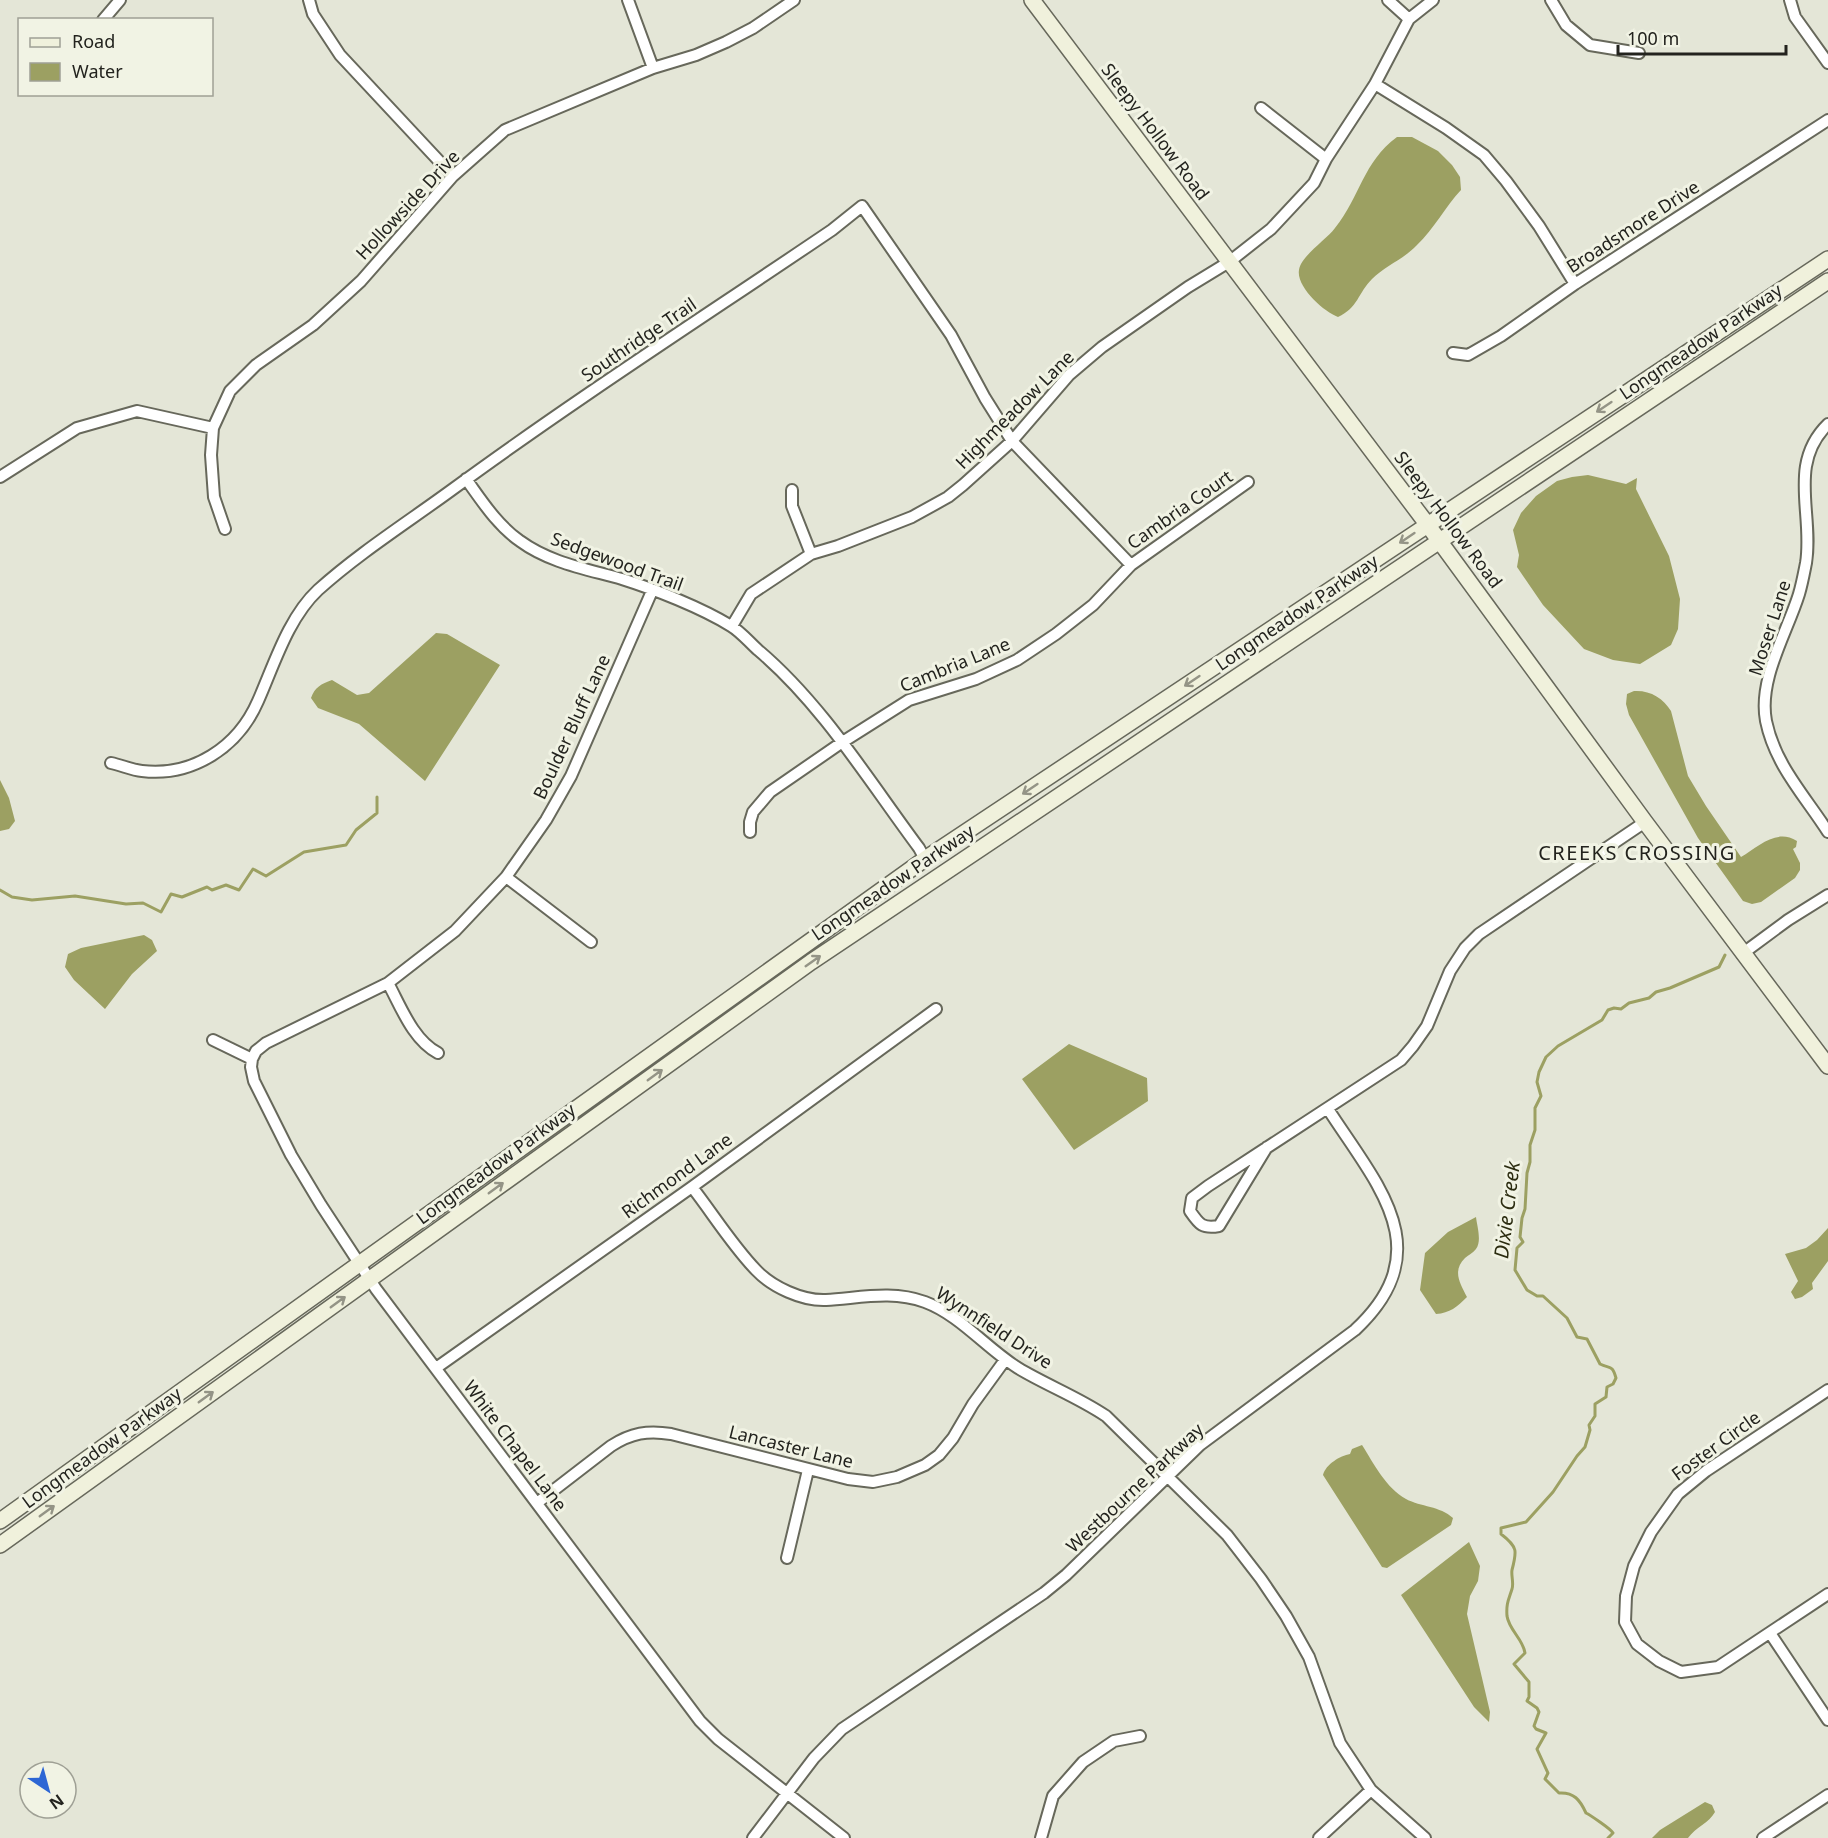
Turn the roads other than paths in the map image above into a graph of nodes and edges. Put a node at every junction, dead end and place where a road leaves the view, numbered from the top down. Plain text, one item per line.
1 (120, 0) edge
2 (309, 0) edge
3 (628, 0) edge
4 (794, 0) edge
5 (1032, 0) edge
6 (1388, 0) edge
7 (1433, 0) edge
8 (1551, 0) edge
9 (1790, 0) edge
10 (105, 18) edge
11 (1409, 19) junction
12 (1639, 53) dead end
13 (1828, 63) edge
14 (653, 69) junction
15 (1375, 84) junction
16 (1262, 108) dead end
17 (1828, 120) edge
18 (1326, 159) junction
19 (453, 176) junction
20 (1828, 259) edge
21 (1229, 262) junction
22 (1828, 281) edge
23 (1575, 284) junction
24 (1453, 354) dead end
25 (1828, 424) edge
26 (213, 428) junction
27 (1012, 441) junction
28 (0, 477) edge
29 (466, 479) junction
30 (1248, 482) dead end
31 (792, 490) dead end
32 (1427, 524) junction
33 (225, 529) dead end
34 (1439, 541) junction
35 (811, 554) junction
36 (1131, 566) junction
37 (652, 591) junction
38 (732, 626) junction
39 (841, 743) junction
40 (111, 762) dead end
41 (1645, 822) junction
42 (750, 832) dead end
43 (1828, 832) edge
44 (925, 859) junction
45 (506, 878) junction
46 (1828, 895) edge
47 (591, 942) dead end
48 (1742, 954) junction
49 (388, 983) junction
50 (936, 1009) dead end
51 (213, 1040) dead end
52 (438, 1053) dead end
53 (252, 1059) junction
54 (1828, 1066) edge
55 (1328, 1109) junction
56 (1267, 1147) junction
57 (692, 1187) junction
58 (359, 1264) junction
59 (370, 1279) junction
60 (1005, 1360) junction
61 (436, 1368) junction
62 (1828, 1390) edge
63 (808, 1470) junction
64 (1168, 1475) junction
65 (537, 1503) junction
66 (0, 1521) edge
67 (0, 1545) edge
68 (787, 1558) dead end
69 (1828, 1594) edge
70 (1770, 1634) junction
71 (1828, 1720) edge
72 (1140, 1736) dead end
73 (1371, 1790) junction
74 (786, 1793) junction
75 (1828, 1795) edge
76 (753, 1838) edge
77 (844, 1838) edge
78 (1041, 1838) edge
79 (1319, 1838) edge
80 (1425, 1838) edge
81 (1763, 1838) edge

1 - 10 street
2 - 19 street
3 - 14 street
4 - 14 street, Hollowside Drive
5 - 21 street, Sleepy Hollow Road
6 - 11 street
7 - 11 street
8 - 12 street
9 - 13 street
11 - 15 street
14 - 19 street, Hollowside Drive
15 - 18 street, Highmeadow Lane
15 - 23 street
16 - 18 street
17 - 23 street, Broadsmore Drive
18 - 21 street, Highmeadow Lane
19 - 26 street, Hollowside Drive
20 -> 32 street, Longmeadow Parkway
21 - 27 street, Highmeadow Lane
21 - 32 street, Sleepy Hollow Road
22 - 34 street, Longmeadow Parkway
23 - 24 street, Broadsmore Drive
25 - 43 street, Moser Lane
26 - 28 street
26 - 33 street
27 - 29 street, Southridge Trail
27 - 35 street, Highmeadow Lane
27 - 36 street, Southridge Trail
29 - 37 street, Sedgewood Trail
29 - 40 street, Southridge Trail
30 - 36 street, Cambria Court
31 - 35 street
32 - 34 street, Sleepy Hollow Road
32 -> 44 street, Longmeadow Parkway
34 - 41 street, Sleepy Hollow Road
59 -> 34 street, Longmeadow Parkway
35 - 38 street, Highmeadow Lane
36 - 39 street, Cambria Lane
37 - 38 street, Sedgewood Trail
37 - 45 street, Boulder Bluff Lane
38 - 39 street, Sedgewood Trail
39 - 42 street, Cambria Lane
39 - 44 street, Sedgewood Trail
41 - 48 street, Sleepy Hollow Road
41 - 55 street
44 - 58 street, Longmeadow Parkway
45 - 47 street
45 - 49 street, Boulder Bluff Lane
46 - 48 street
48 - 54 street, Sleepy Hollow Road
49 - 52 street
49 - 53 street, Boulder Bluff Lane
50 - 57 street, Richmond Lane
51 - 53 street
53 - 58 street, White Chapel Lane
55 - 56 street
55 - 64 street, Westbourne Parkway
56 - 56 street
57 - 60 street, Wynnfield Drive
57 - 61 street, Richmond Lane
58 - 59 street, White Chapel Lane
58 - 66 street, Longmeadow Parkway
59 - 61 street, White Chapel Lane
67 -> 59 street, Longmeadow Parkway
60 - 63 street, Lancaster Lane
60 - 64 street, Wynnfield Drive
61 - 65 street, White Chapel Lane
62 - 70 street, Foster Circle
63 - 65 street, Lancaster Lane
63 - 68 street
64 - 73 street, Wynnfield Drive
64 - 74 street, Westbourne Parkway
65 - 74 street, White Chapel Lane
69 - 70 street, Foster Circle
70 - 71 street
72 - 78 street
73 - 79 street
73 - 80 street, Wynnfield Drive
74 - 76 street, Westbourne Parkway
74 - 77 street, White Chapel Lane
75 - 81 street

